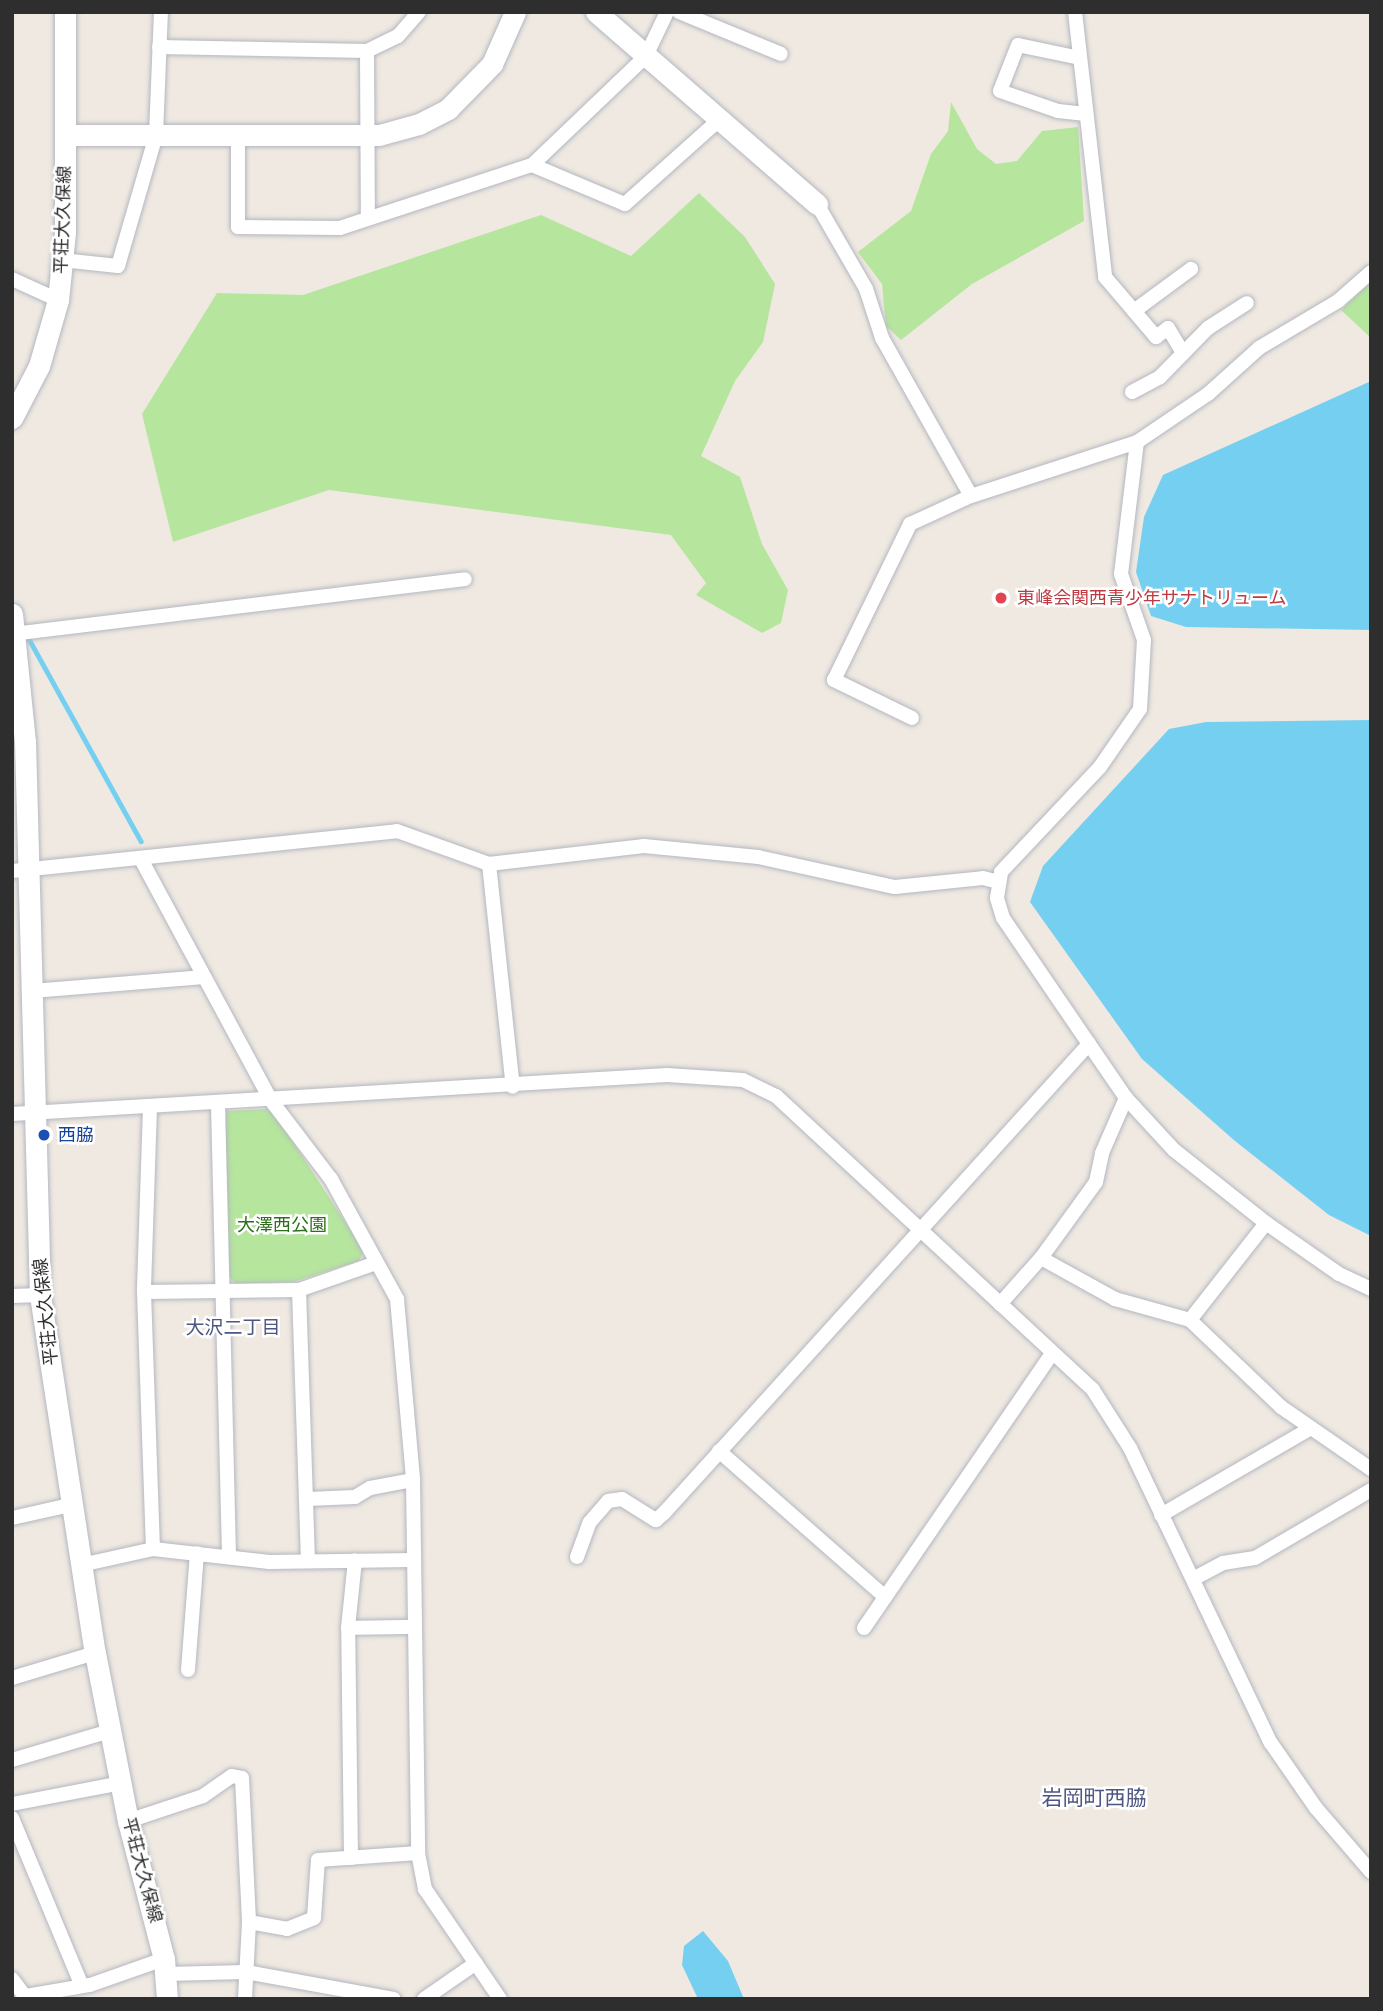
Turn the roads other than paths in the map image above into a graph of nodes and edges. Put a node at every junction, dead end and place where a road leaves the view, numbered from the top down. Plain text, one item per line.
1 (65, 12) edge
2 (161, 12) edge
3 (419, 12) edge
4 (515, 12) edge
5 (596, 12) edge
6 (667, 12) edge
7 (679, 12) edge
8 (1074, 12) edge
9 (159, 47) junction
10 (367, 51) junction
11 (781, 54) dead end
12 (646, 56) junction
13 (1080, 58) junction
14 (1086, 114) junction
15 (719, 120) junction
16 (66, 135) junction
17 (156, 135) junction
18 (238, 135) junction
19 (366, 135) junction
20 (532, 166) junction
21 (817, 204) joint
22 (368, 216) junction
23 (62, 260) junction
24 (1191, 269) dead end
25 (1371, 272) edge
26 (12, 279) edge
27 (58, 300) junction
28 (1247, 303) dead end
29 (1134, 311) junction
30 (1183, 353) junction
31 (1132, 393) dead end
32 (12, 418) edge
33 (1137, 442) junction
34 (971, 496) junction
35 (465, 579) dead end
36 (13, 627) edge
37 (912, 718) dead end
38 (19, 744) edge
39 (142, 861) junction
40 (489, 864) junction
41 (21, 870) edge
42 (999, 882) junction
43 (203, 977) junction
44 (33, 991) junction
45 (1089, 1044) junction
46 (513, 1087) junction
47 (1126, 1098) junction
48 (270, 1099) junction
49 (218, 1105) junction
50 (150, 1107) junction
51 (36, 1112) junction
52 (12, 1114) edge
53 (1266, 1223) junction
54 (920, 1232) junction
55 (1041, 1258) junction
56 (376, 1262) junction
57 (1371, 1289) edge
58 (299, 1290) junction
59 (224, 1291) junction
60 (144, 1292) junction
61 (40, 1295) junction
62 (12, 1296) edge
63 (1000, 1304) junction
64 (1190, 1320) junction
65 (1052, 1353) junction
66 (1311, 1428) junction
67 (719, 1451) junction
68 (1371, 1469) edge
69 (413, 1480) junction
70 (1371, 1490) edge
71 (308, 1499) junction
72 (70, 1505) junction
73 (1161, 1515) junction
74 (12, 1518) edge
75 (153, 1549) junction
76 (197, 1553) junction
77 (229, 1556) junction
78 (577, 1557) dead end
79 (309, 1560) junction
80 (355, 1560) junction
81 (413, 1560) junction
82 (81, 1565) junction
83 (1193, 1579) junction
84 (885, 1597) junction
85 (348, 1628) junction
86 (414, 1628) junction
87 (864, 1628) dead end
88 (95, 1653) junction
89 (188, 1670) dead end
90 (12, 1678) edge
91 (110, 1731) junction
92 (12, 1760) edge
93 (121, 1783) junction
94 (12, 1804) edge
95 (12, 1818) edge
96 (128, 1821) junction
97 (418, 1853) junction
98 (351, 1858) junction
99 (1371, 1872) edge
100 (249, 1922) junction
101 (476, 1963) junction
102 (165, 1966) junction
103 (246, 1972) junction
104 (12, 1979) edge
105 (82, 1986) junction
106 (26, 1997) edge
107 (167, 1999) edge
108 (245, 1999) edge
109 (394, 1999) edge
110 (424, 1999) edge
111 (500, 1999) edge

1 - 16 main road, 平荘大久保線
2 - 9 street
3 - 10 street
4 - 19 main road
5 - 12 main road
6 - 12 street
7 - 11 street
8 - 13 street
9 - 10 street
9 - 17 street
10 - 19 street
12 - 15 main road
12 - 20 street
13 - 14 street
13 - 14 street
14 - 29 street
15 - 20 street
15 - 21 main road
16 - 17 main road
16 - 23 main road, 平荘大久保線
17 - 18 main road
17 - 23 street
18 - 19 main road
18 - 22 street
19 - 22 street
20 - 22 street
21 - 34 street
23 - 27 main road, 平荘大久保線
24 - 29 street
25 - 33 street
26 - 27 street
27 - 32 main road, 平荘大久保線
28 - 30 street
29 - 30 street
30 - 31 street
33 - 34 street
33 - 42 street
34 - 37 street
35 - 36 street
36 - 38 main road, 平荘大久保線
38 - 41 main road, 平荘大久保線
39 - 40 street
39 - 41 street
39 - 43 street
40 - 42 street
40 - 46 street
41 - 44 main road, 平荘大久保線
42 - 45 street
43 - 44 street
43 - 48 street
44 - 51 main road, 平荘大久保線
45 - 47 street
45 - 54 street
46 - 48 street
46 - 54 street
47 - 53 street
47 - 55 street
48 - 49 street
48 - 56 street
49 - 50 street
49 - 59 street
50 - 51 street
50 - 60 street
51 - 52 street
51 - 61 main road, 平荘大久保線
53 - 57 street
53 - 64 street
54 - 63 street
54 - 67 street
55 - 63 street
55 - 64 street
56 - 58 street
56 - 69 street
58 - 59 street
58 - 71 street
59 - 60 street
59 - 77 street
60 - 75 street
61 - 62 street
61 - 72 main road, 平荘大久保線
63 - 65 street
64 - 66 street
65 - 73 street
65 - 84 street
66 - 68 street
66 - 73 street
67 - 78 street
67 - 84 street
69 - 71 street
69 - 81 street
70 - 83 street
71 - 79 street
72 - 74 street
72 - 82 main road, 平荘大久保線
73 - 83 street
75 - 76 street
75 - 82 street
76 - 77 street
76 - 89 street
77 - 79 street
79 - 80 street
80 - 81 street
80 - 85 street
81 - 86 street
82 - 88 main road, 平荘大久保線
83 - 99 street
84 - 87 street
85 - 86 street
85 - 98 street
86 - 97 street
88 - 90 street
88 - 91 main road, 平荘大久保線
91 - 92 street
91 - 93 main road, 平荘大久保線
93 - 94 street
93 - 96 main road, 平荘大久保線
95 - 105 street
96 - 100 street
96 - 102 main road, 平荘大久保線
97 - 98 street
97 - 101 street
98 - 100 street
100 - 103 street
101 - 110 street
101 - 111 street
102 - 103 street
102 - 105 street
102 - 107 main road, 平荘大久保線
103 - 108 street
103 - 109 street
104 - 106 street
105 - 106 street

